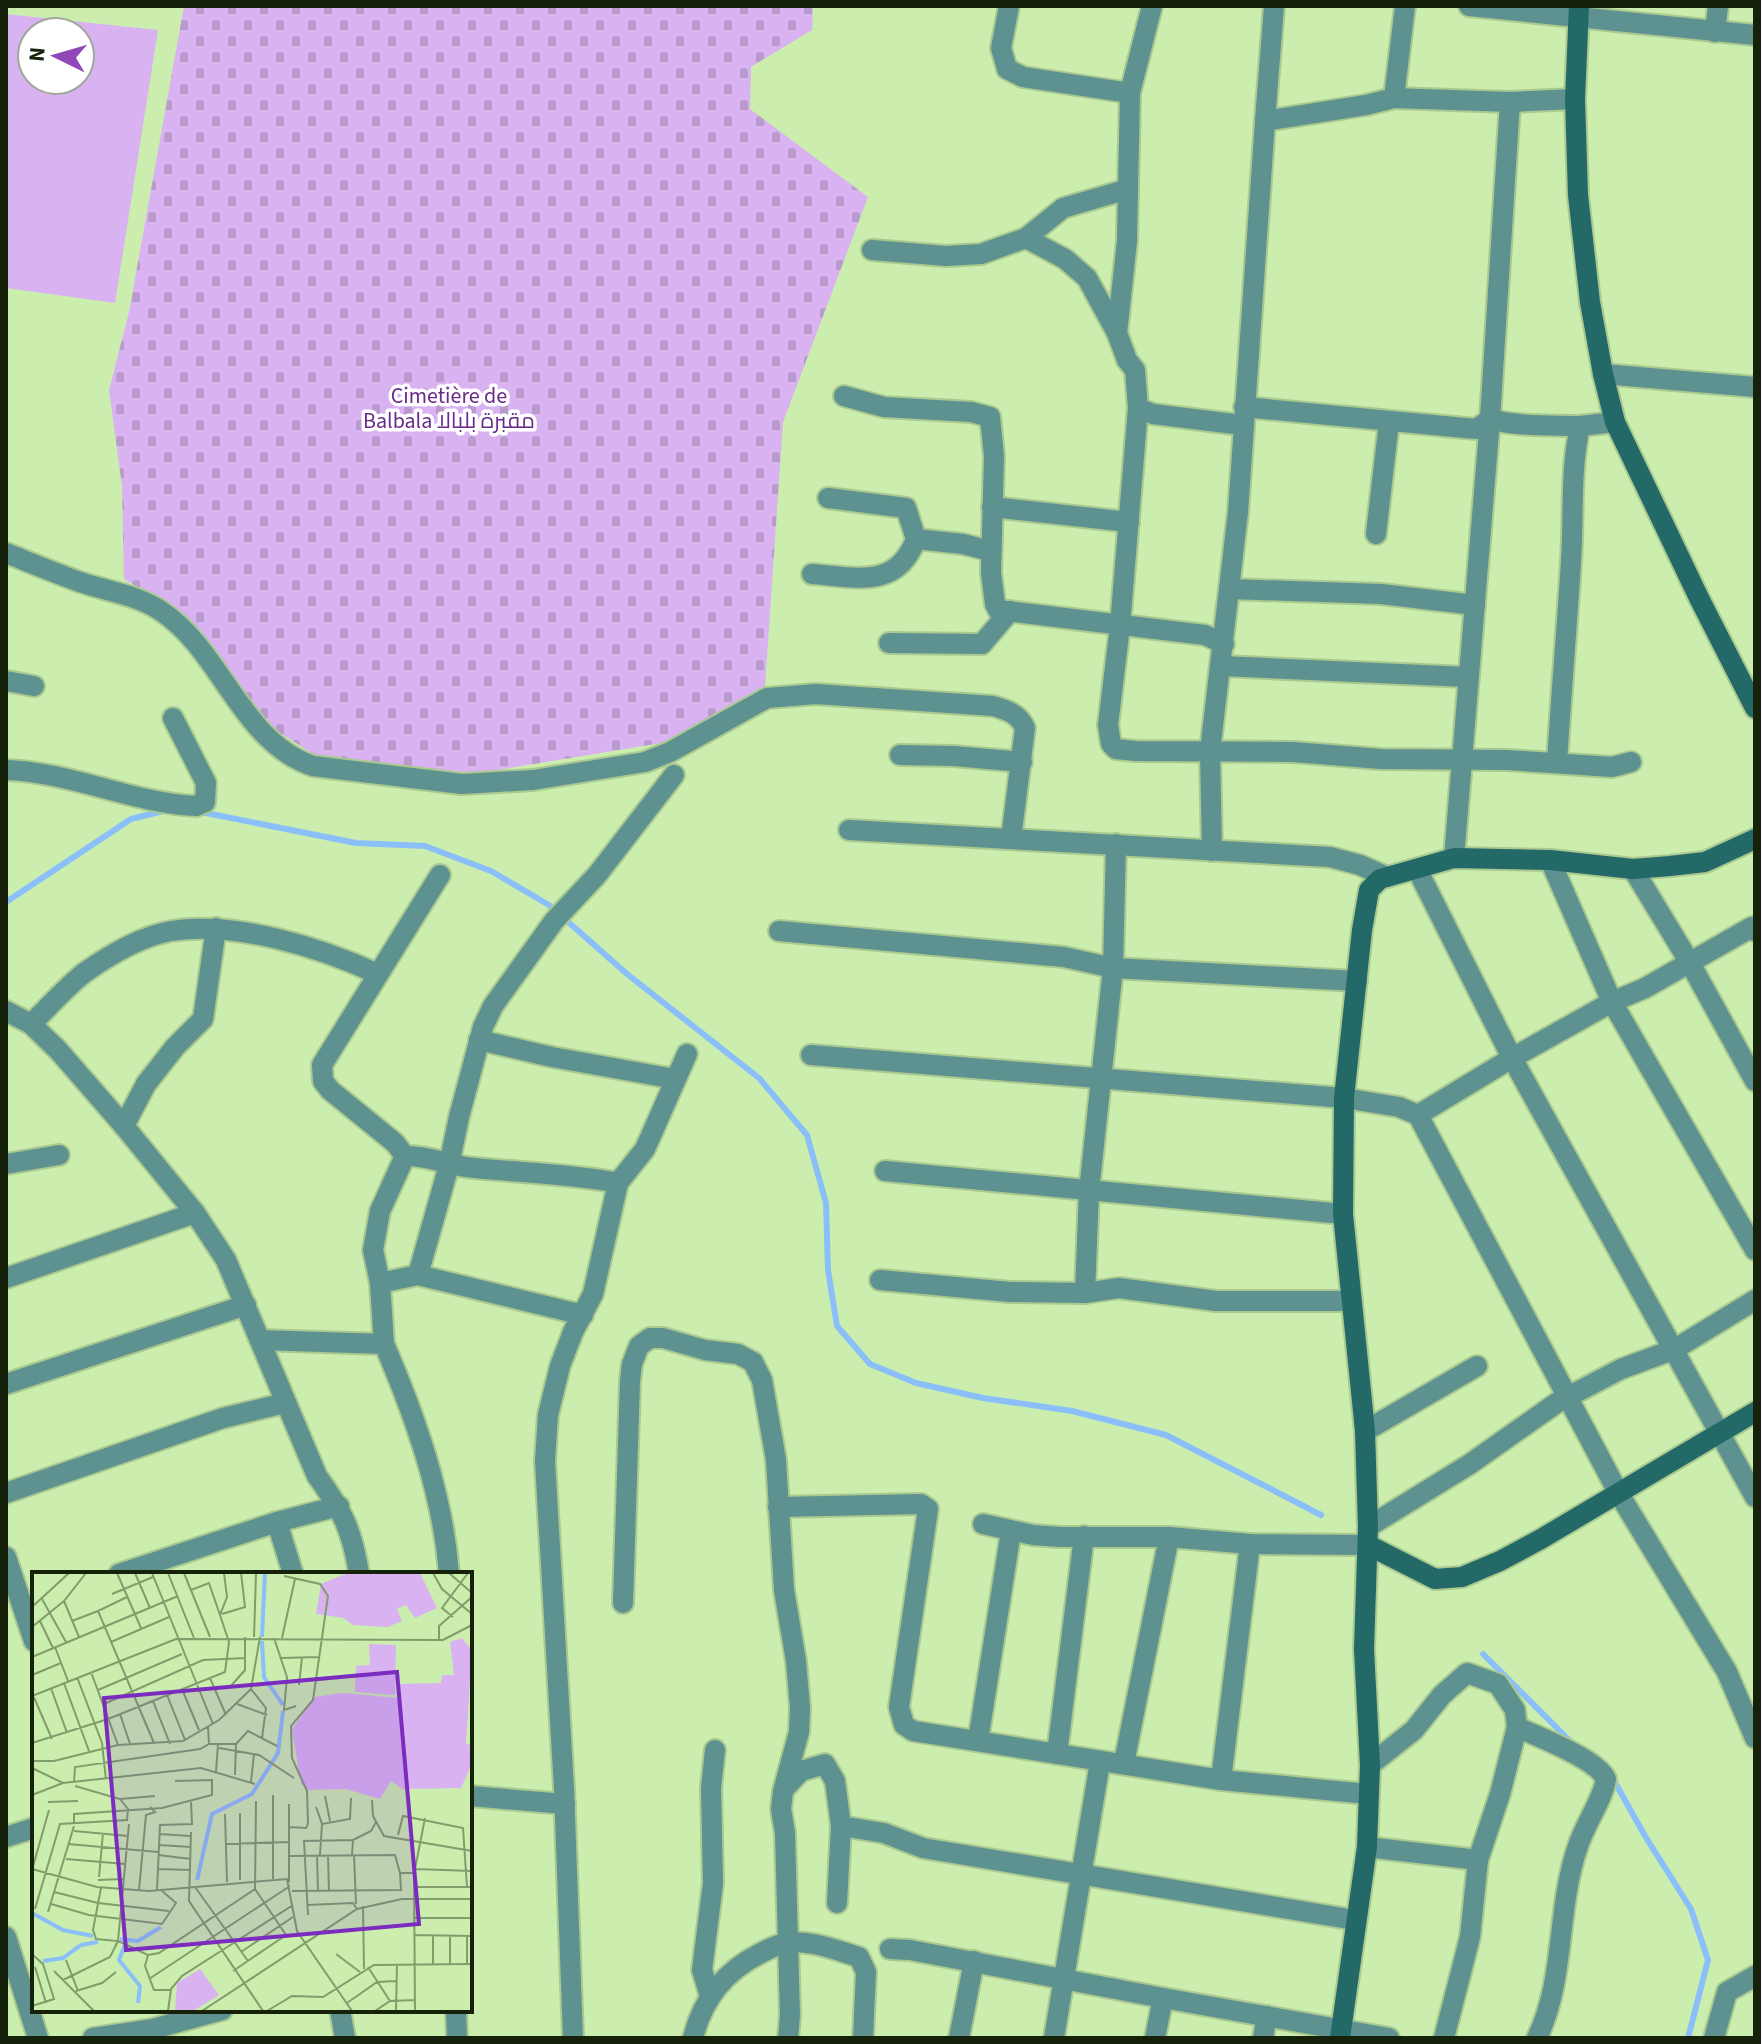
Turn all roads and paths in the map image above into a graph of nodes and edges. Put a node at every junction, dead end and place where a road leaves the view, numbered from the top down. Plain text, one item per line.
1 (1009, 6) edge
2 (1152, 6) edge
3 (1274, 6) edge
4 (1405, 6) edge
5 (1469, 6) edge
6 (1718, 6) edge
7 (1498, 7) edge
8 (1579, 11) edge
9 (1715, 32) junction
10 (1755, 35) edge
11 (1130, 93) junction
12 (1394, 98) junction
13 (1575, 99) junction
14 (1510, 102) junction
15 (1265, 121) junction
16 (1128, 189) junction
17 (1026, 238) junction
18 (872, 250) dead end
19 (1117, 333) junction
20 (1603, 374) junction
21 (1755, 387) edge
22 (844, 396) dead end
23 (1138, 408) junction
24 (1243, 416) junction
25 (1490, 419) junction
26 (1389, 422) junction
27 (1615, 422) junction
28 (1580, 426) junction
29 (828, 498) dead end
30 (992, 507) junction
31 (1129, 522) junction
32 (1376, 534) dead end
33 (916, 539) junction
34 (990, 551) junction
35 (6, 553) edge
36 (812, 574) dead end
37 (1229, 589) junction
38 (1475, 605) junction
39 (1010, 611) junction
40 (1120, 626) junction
41 (889, 643) dead end
42 (1224, 644) junction
43 (1222, 666) junction
44 (1468, 677) junction
45 (6, 681) edge
46 (34, 686) dead end
47 (1755, 708) edge
48 (173, 718) dead end
49 (1210, 751) junction
50 (900, 755) dead end
51 (1460, 760) junction
52 (1022, 762) junction
53 (1631, 762) dead end
54 (1557, 763) junction
55 (6, 770) edge
56 (674, 775) dead end
57 (849, 830) dead end
58 (1011, 839) junction
59 (1755, 839) edge
60 (1116, 844) junction
61 (1212, 851) junction
62 (1454, 858) junction
63 (1550, 860) junction
64 (1417, 869) junction
65 (1633, 869) junction
66 (440, 875) dead end
67 (1387, 877) junction
68 (216, 928) junction
69 (779, 931) dead end
70 (1755, 931) edge
71 (1690, 963) junction
72 (1113, 968) junction
73 (378, 974) junction
74 (1357, 981) junction
75 (1612, 1002) junction
76 (6, 1011) edge
77 (31, 1024) junction
78 (479, 1040) junction
79 (687, 1054) dead end
80 (811, 1055) dead end
81 (1512, 1058) junction
82 (1103, 1078) junction
83 (675, 1079) junction
84 (1755, 1081) edge
85 (1344, 1098) junction
86 (1418, 1115) junction
87 (124, 1126) junction
88 (59, 1155) dead end
89 (405, 1156) junction
90 (6, 1164) edge
91 (449, 1165) junction
92 (885, 1171) dead end
93 (618, 1183) junction
94 (1089, 1191) junction
95 (195, 1213) junction
96 (1343, 1214) junction
97 (1755, 1250) edge
98 (418, 1275) junction
99 (6, 1278) edge
100 (880, 1280) dead end
101 (380, 1283) junction
102 (1085, 1293) junction
103 (1755, 1300) edge
104 (1350, 1301) junction
105 (246, 1305) junction
106 (583, 1315) junction
107 (260, 1340) junction
108 (384, 1344) junction
109 (1675, 1349) junction
110 (1477, 1366) dead end
111 (6, 1384) edge
112 (1569, 1397) junction
113 (285, 1403) junction
114 (1755, 1412) edge
115 (1365, 1431) junction
116 (1720, 1433) junction
117 (6, 1493) edge
118 (1619, 1494) junction
119 (1755, 1497) edge
120 (339, 1506) junction
121 (778, 1507) junction
122 (277, 1522) junction
123 (983, 1524) dead end
124 (1011, 1531) junction
125 (1084, 1536) junction
126 (1368, 1536) junction
127 (1169, 1537) junction
128 (1250, 1544) junction
129 (6, 1557) edge
130 (125, 1572) edge
131 (292, 1572) edge
132 (359, 1572) edge
133 (449, 1572) edge
134 (623, 1603) dead end
135 (29, 1605) edge
136 (32, 1627) edge
137 (1517, 1727) junction
138 (1755, 1738) edge
139 (978, 1741) junction
140 (715, 1750) dead end
141 (1057, 1754) junction
142 (1100, 1762) junction
143 (1124, 1763) junction
144 (1370, 1765) junction
145 (1221, 1780) junction
146 (783, 1791) junction
147 (1368, 1794) junction
148 (472, 1796) edge
149 (565, 1804) junction
150 (841, 1826) junction
151 (32, 1829) edge
152 (6, 1837) edge
153 (1367, 1847) junction
154 (1478, 1860) junction
155 (1080, 1872) junction
156 (837, 1903) dead end
157 (1355, 1920) junction
158 (6, 1937) edge
159 (787, 1943) junction
160 (890, 1949) dead end
161 (974, 1961) junction
162 (1755, 1976) edge
163 (1064, 1979) junction
164 (710, 1996) junction
165 (1163, 1998) junction
166 (213, 2012) edge
167 (340, 2012) edge
168 (456, 2012) edge
169 (1267, 2016) junction
170 (152, 2026) edge
171 (1340, 2034) edge
172 (38, 2038) edge
173 (93, 2038) edge
174 (345, 2038) edge
175 (457, 2038) edge
176 (573, 2038) edge
177 (693, 2038) edge
178 (788, 2038) edge
179 (863, 2038) edge
180 (959, 2038) edge
181 (1054, 2038) edge
182 (1155, 2038) edge
183 (1263, 2038) edge
184 (1389, 2038) edge
185 (1444, 2038) edge
186 (1537, 2038) edge
187 (1714, 2038) edge

1 - 11 street
2 - 11 street
3 - 15 street
4 - 12 street
5 - 7 street
6 - 9 street
7 - 8 street
8 - 9 street
8 - 13 street
9 - 10 street
11 - 16 street
12 - 14 street
12 - 15 street
13 - 14 street
13 - 20 street
14 - 25 street
15 - 24 street
16 - 17 street
16 - 19 street
17 - 18 street
17 - 19 street
19 - 23 street
20 - 21 street
20 - 27 street
22 - 30 street
23 - 24 street
23 - 31 street
24 - 26 street
24 - 37 street
25 - 26 street
25 - 28 street
25 - 38 street
26 - 32 street
27 - 28 street
27 - 47 street
28 - 54 street
29 - 33 street
30 - 31 street
30 - 34 street
31 - 40 street
33 - 34 street
33 - 36 street
34 - 39 street
35 - 52 street
37 - 38 street
37 - 42 street
38 - 44 street
39 - 40 street
39 - 41 street
40 - 42 street
40 - 49 street
42 - 43 street
43 - 44 street
43 - 49 street
44 - 51 street
45 - 46 street
48 - 55 street
49 - 51 street
49 - 61 street
50 - 52 street
51 - 54 street
51 - 62 street
52 - 58 street
53 - 54 street
56 - 78 street
57 - 58 street
58 - 60 street
59 - 65 street
60 - 61 street
60 - 72 street
61 - 67 street
62 - 63 street
62 - 64 street
63 - 65 street
63 - 75 street
64 - 67 street
64 - 81 street
65 - 71 street
66 - 73 street
67 - 74 street
68 - 73 street
68 - 77 street
68 - 87 street
69 - 72 street
70 - 71 street
71 - 75 street
71 - 84 street
72 - 74 street
72 - 82 street
73 - 89 street
74 - 85 street
75 - 81 street
75 - 97 street
76 - 77 street
77 - 87 street
78 - 83 street
78 - 91 street
79 - 83 street
80 - 82 street
81 - 86 street
81 - 109 street
82 - 85 street
82 - 94 street
83 - 93 street
85 - 86 street
85 - 96 street
86 - 112 street
87 - 95 street
88 - 90 street
89 - 91 street
89 - 101 street
91 - 93 street
91 - 98 street
92 - 94 street
93 - 106 street
94 - 96 street
94 - 102 street
95 - 99 street
95 - 105 street
96 - 104 street
98 - 101 street
98 - 106 street
100 - 102 street
101 - 108 street
102 - 104 street
103 - 109 street
104 - 115 street
105 - 107 street
105 - 111 street
106 - 149 street
107 - 108 street
107 - 113 street
108 - 133 street
109 - 112 street
109 - 116 street
110 - 115 street
112 - 118 street
112 - 126 street
113 - 117 street
113 - 120 street
114 - 116 street
115 - 126 street
116 - 118 street
116 - 119 street
118 - 126 street
118 - 138 street
120 - 122 street
120 - 132 street
121 - 134 street
121 - 139 street
121 - 146 street
122 - 130 street
122 - 131 street
123 - 124 street
124 - 125 street
124 - 139 street
125 - 127 street
125 - 141 street
126 - 128 street
126 - 144 street
127 - 128 street
127 - 143 street
128 - 145 street
129 - 135 street
135 - 136 street
137 - 144 street
137 - 154 street
137 - 186 street
139 - 141 street
140 - 164 street
141 - 142 street
142 - 143 street
142 - 155 street
143 - 145 street
144 - 147 street
145 - 147 street
146 - 150 street
146 - 159 street
147 - 153 street
148 - 149 street
149 - 176 street
150 - 155 street
150 - 156 street
151 - 152 street
153 - 154 street
153 - 157 street
154 - 185 street
155 - 157 street
155 - 163 street
157 - 171 street
158 - 172 street
159 - 164 street
159 - 178 street
159 - 179 street
160 - 161 street
161 - 163 street
161 - 180 street
162 - 187 street
163 - 165 street
163 - 181 street
164 - 177 street
165 - 169 street
165 - 182 street
166 - 170 street
167 - 174 street
168 - 175 street
169 - 171 street
169 - 183 street
170 - 173 street
171 - 184 street

